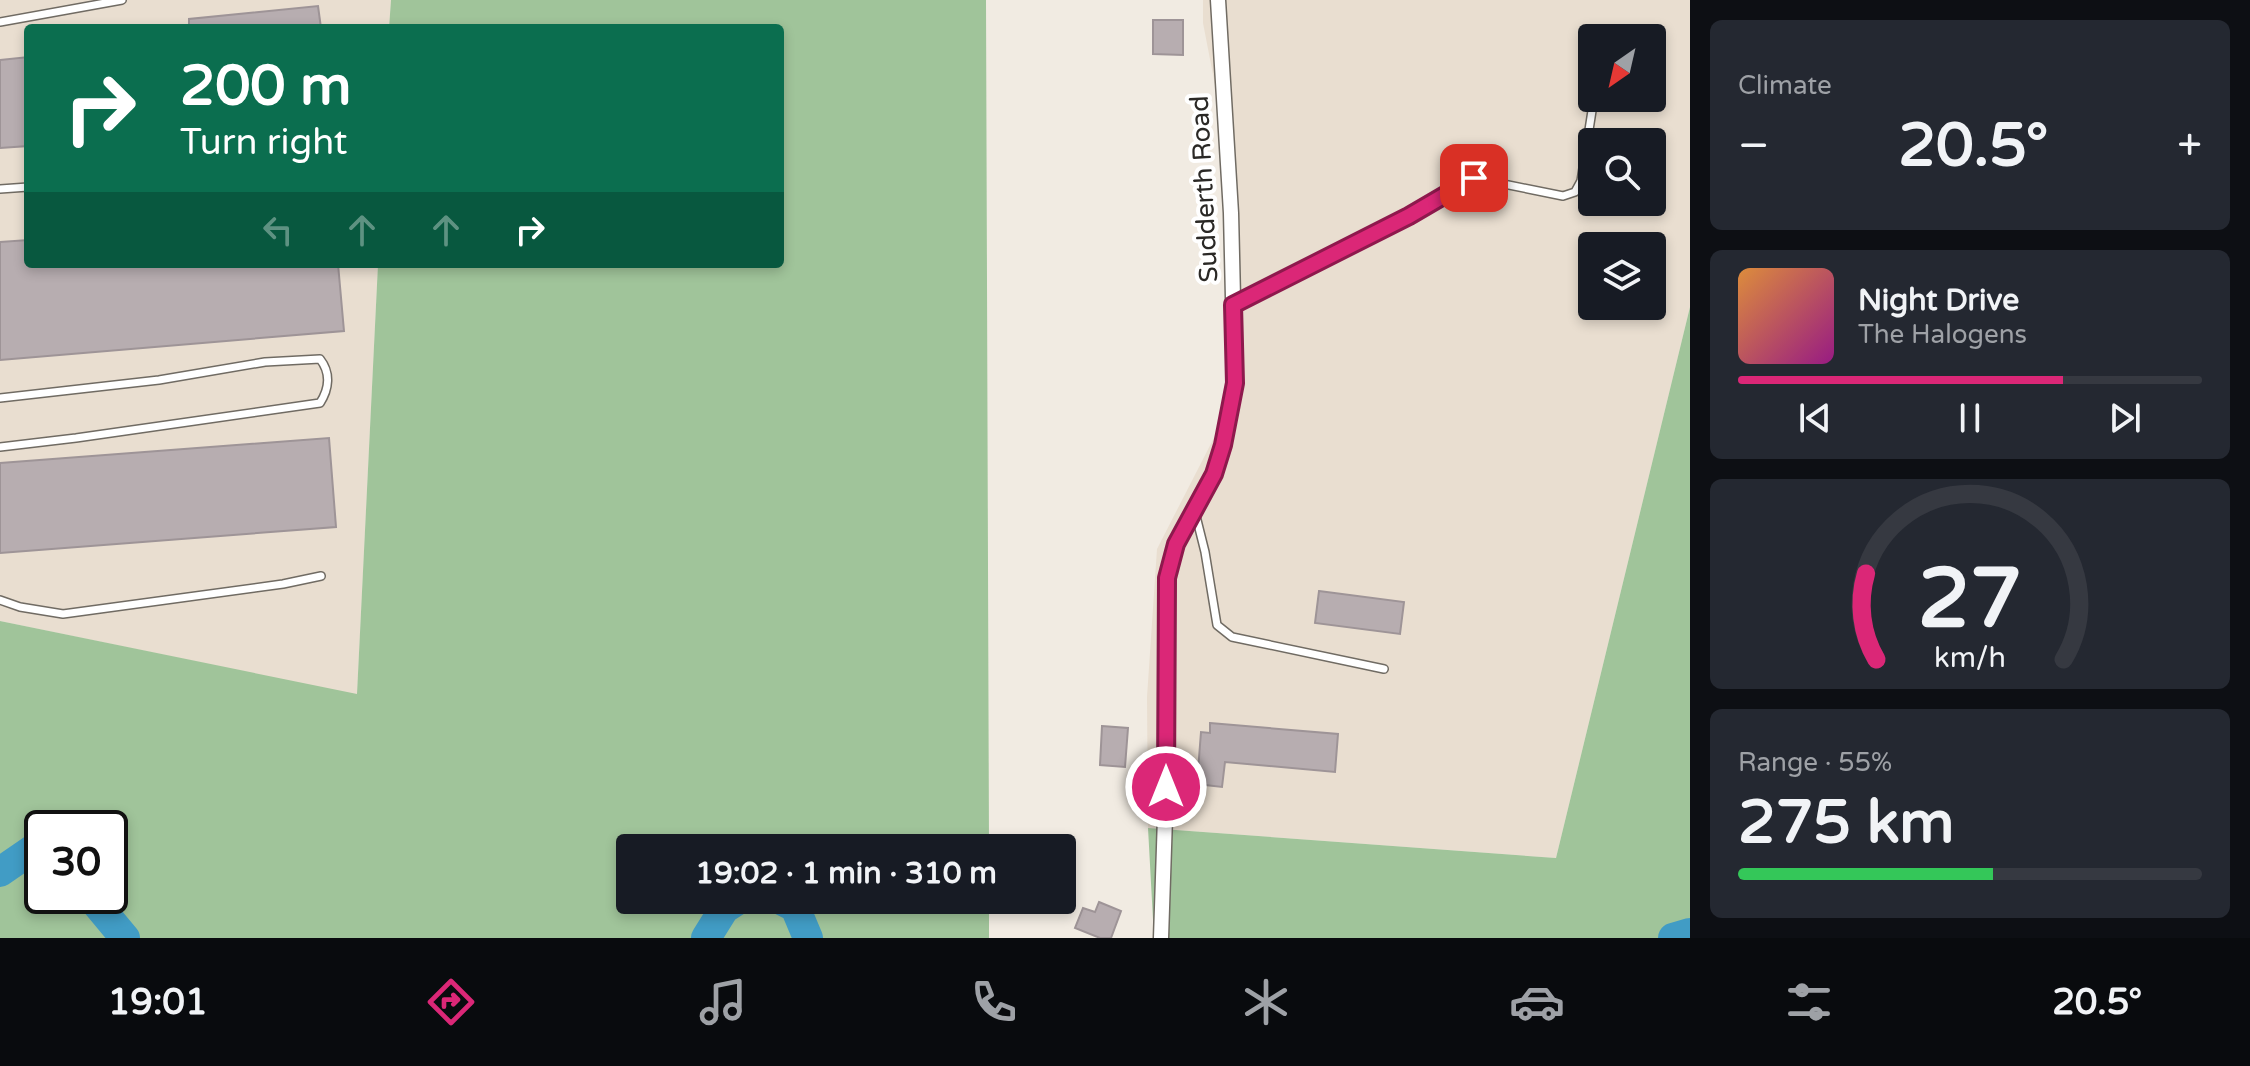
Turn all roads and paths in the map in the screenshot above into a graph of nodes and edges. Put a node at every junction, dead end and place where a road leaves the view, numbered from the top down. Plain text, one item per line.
1 (122, 0) edge
2 (1218, 0) edge
3 (0, 22) edge
4 (1592, 112) edge
5 (24, 187) edge
6 (0, 189) edge
7 (1233, 305) junction
8 (0, 398) edge
9 (0, 447) edge
10 (1194, 510) junction
11 (321, 576) dead end
12 (0, 600) edge
13 (1384, 669) dead end
14 (1161, 938) edge

1 - 3 lane
2 - 7 street, Sudderth Road
4 - 7 lane
5 - 6 lane
7 - 10 street, Sudderth Road
8 - 9 lane
10 - 13 lane
10 - 14 street, Sudderth Road
11 - 12 lane

